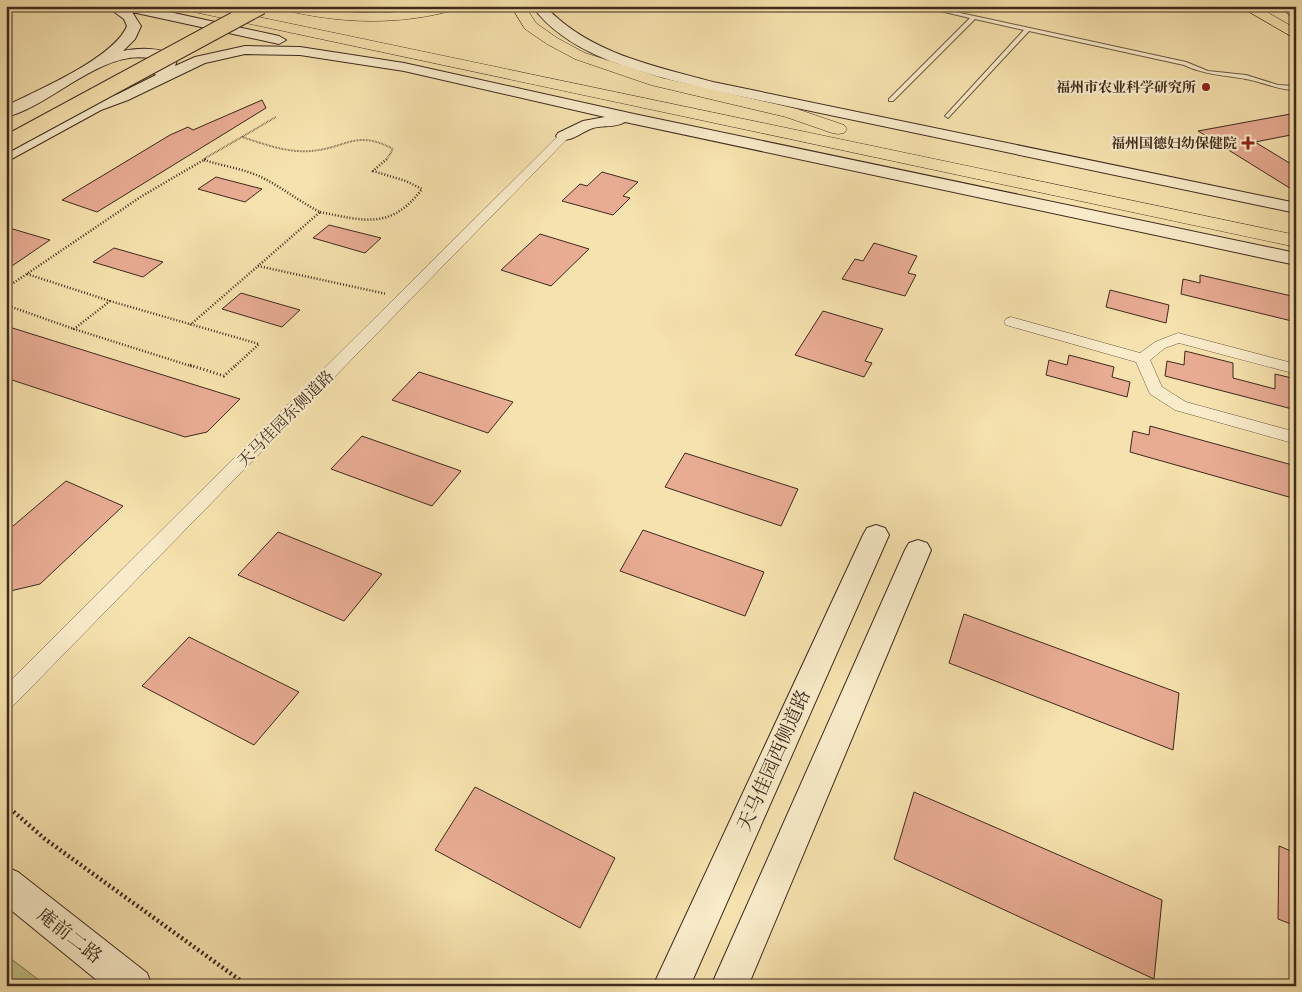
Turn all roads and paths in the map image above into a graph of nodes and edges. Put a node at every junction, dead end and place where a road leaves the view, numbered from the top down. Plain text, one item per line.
1 (112, 6) edge
2 (123, 6) edge
3 (185, 6) edge
4 (241, 6) edge
5 (261, 6) edge
6 (285, 6) edge
7 (453, 6) edge
8 (518, 6) edge
9 (538, 6) edge
10 (921, 6) edge
11 (1246, 6) edge
12 (1284, 6) edge
13 (1296, 13) edge
14 (973, 18) junction
15 (1028, 29) junction
16 (1296, 35) edge
17 (97, 64) junction
18 (404, 67) junction
19 (621, 70) junction
20 (1296, 88) edge
21 (736, 91) junction
22 (532, 96) junction
23 (891, 100) dead end
24 (96, 108) junction
25 (6, 112) edge
26 (948, 116) dead end
27 (276, 117) dead end
28 (641, 117) junction
29 (785, 121) junction
30 (6, 123) edge
31 (6, 131) edge
32 (564, 136) junction
33 (242, 137) junction
34 (6, 144) edge
35 (6, 157) edge
36 (203, 160) junction
37 (1296, 208) edge
38 (320, 212) junction
39 (1222, 226) junction
40 (1296, 226) edge
41 (1296, 241) edge
42 (1296, 259) edge
43 (258, 266) junction
44 (27, 274) junction
45 (6, 288) edge
46 (404, 298) junction
47 (110, 301) junction
48 (6, 305) edge
49 (1011, 322) dead end
50 (190, 325) junction
51 (74, 328) junction
52 (1142, 360) junction
53 (1296, 369) edge
54 (1296, 438) edge
55 (876, 535) dead end
56 (918, 550) dead end
57 (6, 699) edge
58 (6, 804) edge
59 (6, 884) edge
60 (134, 986) edge
61 (248, 986) edge
62 (671, 986) edge
63 (729, 986) edge

1 - 17 main road
2 - 18 main road
3 - 29 highway
4 - 29 highway
4 - 30 highway
4 - 31 highway
5 - 34 highway, bridge
6 - 7 highway
8 - 19 highway
9 - 21 main road
10 - 14 lane
11 - 16 highway
12 - 13 highway
14 - 15 lane
14 - 23 lane
15 - 20 lane
15 - 26 lane
17 - 24 main road
17 - 25 main road
18 - 22 main road
18 - 24 main road
19 - 21 main road
19 - 29 highway
21 - 37 main road
22 - 28 highway
22 - 32 main road
24 - 35 main road
27 - 33 path
28 - 32 main road
28 - 39 highway
28 - 42 main road
29 - 39 highway
29 - 40 highway
32 - 46 street, 天马佳园东侧道路
33 - 36 path
33 - 38 path
36 - 38 path
36 - 44 path
38 - 43 path
39 - 41 highway
43 - 46 path
43 - 50 path
44 - 45 path
44 - 47 path
46 - 57 street, 天马佳园东侧道路
47 - 50 path
47 - 51 path
48 - 51 path
49 - 52 street
50 - 51 path
52 - 53 street
52 - 54 street
55 - 62 main road, 天马佳园西侧道路
56 - 63 main road
58 - 61 path
59 - 60 main road, 庵前二路

